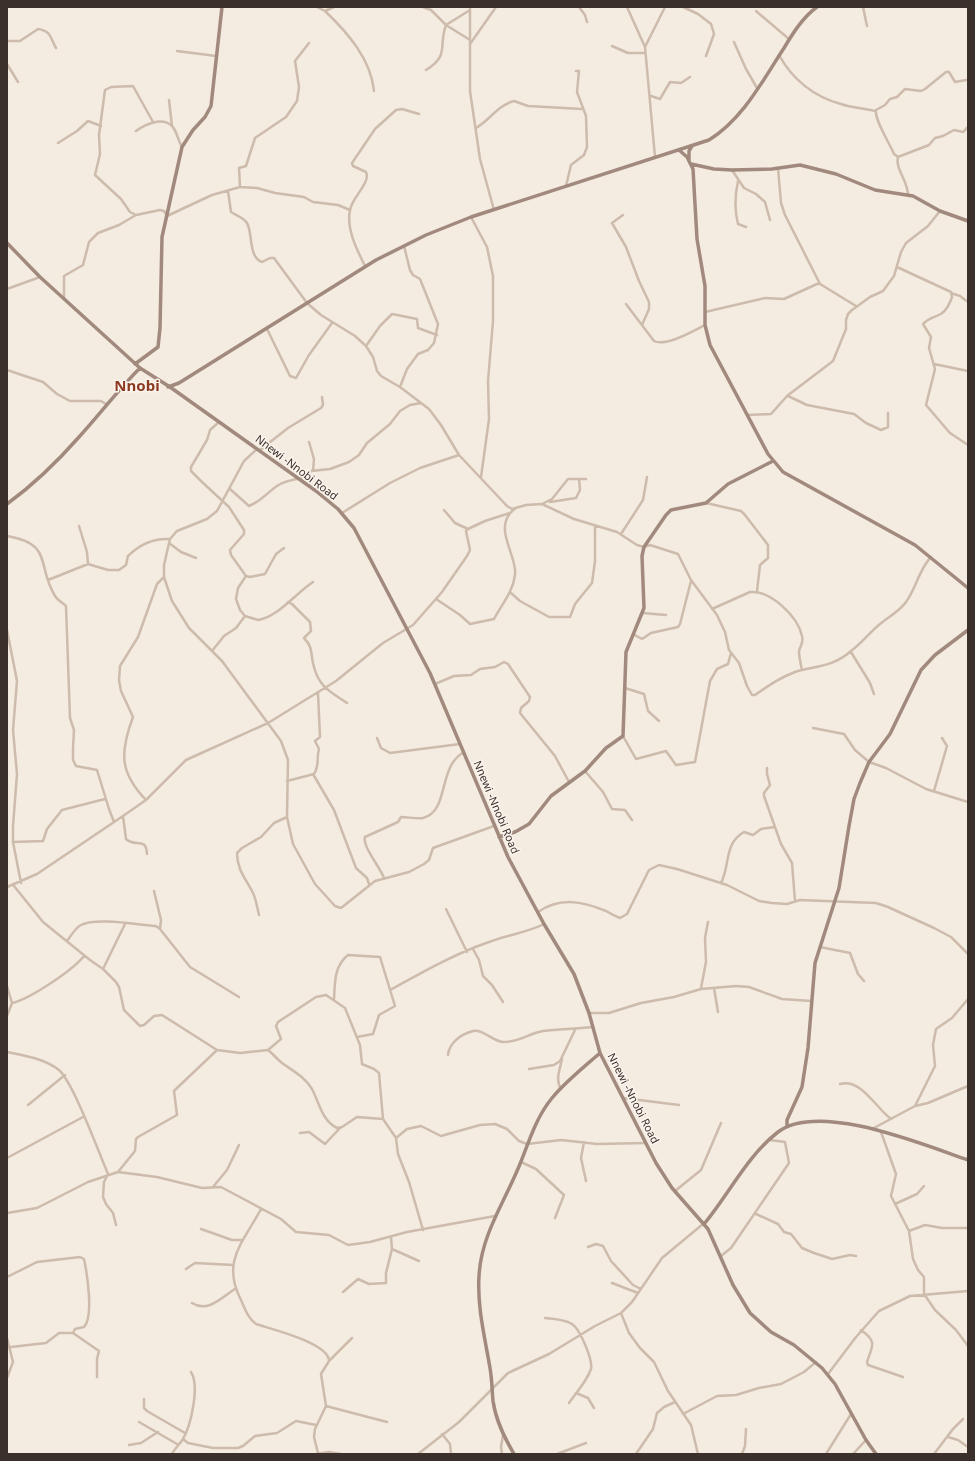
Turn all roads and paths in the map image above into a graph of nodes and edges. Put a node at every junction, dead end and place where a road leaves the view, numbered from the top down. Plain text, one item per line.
1 (317, 7) edge
2 (334, 7) edge
3 (423, 7) edge
4 (496, 7) edge
5 (579, 7) edge
6 (628, 7) edge
7 (665, 7) edge
8 (683, 7) edge
9 (817, 7) edge
10 (863, 7) edge
11 (221, 8) edge
12 (470, 8) edge
13 (325, 11) junction
14 (756, 11) dead end
15 (587, 22) dead end
16 (446, 25) junction
17 (867, 26) dead end
18 (789, 39) junction
19 (470, 40) junction
20 (7, 41) edge
21 (734, 42) dead end
22 (309, 43) dead end
23 (469, 44) junction
24 (612, 46) dead end
25 (645, 47) junction
26 (56, 48) dead end
27 (177, 51) dead end
28 (645, 53) junction
29 (779, 55) junction
30 (216, 56) junction
31 (706, 56) dead end
32 (7, 64) edge
33 (426, 70) dead end
34 (576, 70) dead end
35 (690, 77) dead end
36 (966, 80) dead end
37 (18, 82) dead end
38 (758, 88) junction
39 (374, 91) dead end
40 (650, 96) junction
41 (169, 100) dead end
42 (582, 109) junction
43 (875, 111) junction
44 (419, 114) dead end
45 (152, 122) junction
46 (101, 126) junction
47 (173, 127) junction
48 (968, 127) edge
49 (476, 128) junction
50 (136, 131) dead end
51 (58, 143) dead end
52 (182, 146) junction
53 (692, 146) junction
54 (679, 150) junction
55 (655, 157) junction
56 (898, 157) junction
57 (690, 162) junction
58 (778, 168) junction
59 (732, 170) junction
60 (738, 180) junction
61 (566, 186) junction
62 (240, 187) junction
63 (228, 191) junction
64 (908, 195) junction
65 (350, 210) junction
66 (494, 210) junction
67 (940, 212) junction
68 (136, 215) junction
69 (623, 215) dead end
70 (167, 216) junction
71 (471, 217) junction
72 (770, 220) dead end
73 (968, 222) edge
74 (746, 227) dead end
75 (7, 243) edge
76 (404, 246) junction
77 (365, 266) junction
78 (897, 267) junction
79 (40, 277) junction
80 (820, 284) junction
81 (7, 289) edge
82 (951, 293) junction
83 (64, 298) junction
84 (968, 302) edge
85 (307, 303) junction
86 (626, 304) dead end
87 (856, 306) junction
88 (705, 312) junction
89 (332, 323) junction
90 (642, 325) junction
91 (705, 325) junction
92 (268, 329) junction
93 (436, 335) junction
94 (366, 346) junction
95 (135, 364) junction
96 (934, 364) junction
97 (140, 368) junction
98 (7, 370) edge
99 (968, 371) edge
100 (179, 383) junction
101 (168, 387) junction
102 (400, 387) junction
103 (176, 392) junction
104 (787, 396) junction
105 (322, 397) dead end
106 (421, 403) junction
107 (106, 404) junction
108 (888, 413) dead end
109 (747, 415) junction
110 (220, 422) junction
111 (309, 442) dead end
112 (968, 445) edge
113 (258, 449) junction
114 (459, 455) junction
115 (773, 461) junction
116 (313, 471) junction
117 (481, 476) junction
118 (648, 477) dead end
119 (299, 478) junction
120 (586, 479) dead end
121 (579, 480) junction
122 (230, 489) junction
123 (224, 501) junction
124 (548, 502) junction
125 (706, 503) junction
126 (7, 504) edge
127 (542, 504) junction
128 (516, 508) junction
129 (444, 510) dead end
130 (342, 513) junction
131 (510, 513) junction
132 (79, 526) dead end
133 (595, 526) junction
134 (468, 529) junction
135 (621, 534) junction
136 (7, 536) edge
137 (170, 539) junction
138 (169, 543) junction
139 (644, 547) junction
140 (284, 548) dead end
141 (932, 557) junction
142 (196, 558) dead end
143 (88, 564) junction
144 (246, 576) junction
145 (164, 577) junction
146 (48, 580) junction
147 (691, 580) junction
148 (313, 582) dead end
149 (968, 588) edge
150 (756, 591) junction
151 (511, 593) junction
152 (436, 599) junction
153 (288, 602) junction
154 (712, 609) junction
155 (643, 613) junction
156 (666, 615) dead end
157 (245, 616) junction
158 (408, 628) junction
159 (7, 630) edge
160 (968, 630) edge
161 (633, 634) junction
162 (212, 652) junction
163 (851, 652) junction
164 (731, 653) junction
165 (802, 670) junction
166 (435, 684) junction
167 (625, 688) junction
168 (324, 689) junction
169 (318, 693) junction
170 (874, 694) dead end
171 (347, 703) dead end
172 (659, 721) dead end
173 (268, 724) junction
174 (813, 728) dead end
175 (622, 736) junction
176 (377, 738) dead end
177 (942, 738) dead end
178 (460, 744) junction
179 (464, 752) junction
180 (869, 762) junction
181 (768, 768) dead end
182 (585, 771) junction
183 (313, 774) junction
184 (287, 781) junction
185 (569, 782) junction
186 (934, 791) junction
187 (105, 799) junction
188 (146, 800) junction
189 (968, 802) edge
190 (123, 816) junction
191 (287, 817) junction
192 (632, 820) dead end
193 (114, 822) junction
194 (494, 826) junction
195 (775, 827) junction
196 (499, 837) junction
197 (14, 842) junction
198 (147, 854) dead end
199 (384, 878) junction
200 (22, 883) junction
201 (721, 883) junction
202 (369, 884) junction
203 (14, 886) junction
204 (7, 887) edge
205 (154, 891) dead end
206 (795, 901) junction
207 (835, 901) junction
208 (446, 909) dead end
209 (537, 912) junction
210 (259, 915) dead end
211 (708, 922) dead end
212 (126, 924) junction
213 (544, 924) junction
214 (160, 929) junction
215 (67, 941) junction
216 (819, 947) junction
217 (473, 949) junction
218 (468, 952) junction
219 (968, 954) edge
220 (84, 956) junction
221 (103, 969) junction
222 (864, 981) dead end
223 (7, 986) edge
224 (714, 988) junction
225 (701, 989) junction
226 (390, 990) junction
227 (239, 997) dead end
228 (968, 999) edge
229 (334, 1000) junction
230 (811, 1001) junction
231 (12, 1002) junction
232 (504, 1002) dead end
233 (718, 1012) dead end
234 (589, 1013) junction
235 (7, 1016) edge
236 (592, 1027) junction
237 (576, 1029) junction
238 (357, 1037) junction
239 (217, 1050) junction
240 (268, 1050) junction
241 (7, 1052) edge
242 (600, 1053) junction
243 (448, 1055) dead end
244 (562, 1059) junction
245 (529, 1069) dead end
246 (65, 1075) junction
247 (840, 1084) dead end
248 (968, 1086) edge
249 (561, 1089) junction
250 (623, 1098) junction
251 (28, 1105) dead end
252 (679, 1105) dead end
253 (915, 1106) junction
254 (83, 1117) junction
255 (383, 1119) junction
256 (891, 1119) junction
257 (721, 1123) dead end
258 (787, 1127) junction
259 (340, 1128) junction
260 (872, 1129) junction
261 (881, 1132) junction
262 (300, 1134) dead end
263 (396, 1138) junction
264 (770, 1140) junction
265 (584, 1142) junction
266 (646, 1143) junction
267 (527, 1144) junction
268 (239, 1145) dead end
269 (7, 1158) edge
270 (968, 1160) edge
271 (521, 1162) junction
272 (118, 1172) junction
273 (108, 1174) junction
274 (586, 1181) dead end
275 (924, 1186) dead end
276 (214, 1187) junction
277 (674, 1191) junction
278 (894, 1204) junction
279 (261, 1210) junction
280 (7, 1213) edge
281 (756, 1214) junction
282 (495, 1216) junction
283 (555, 1218) dead end
284 (704, 1224) junction
285 (116, 1225) dead end
286 (968, 1228) edge
287 (201, 1229) dead end
288 (423, 1230) junction
289 (909, 1231) junction
290 (392, 1237) junction
291 (241, 1240) junction
292 (588, 1247) dead end
293 (392, 1249) junction
294 (721, 1256) junction
295 (856, 1256) dead end
296 (419, 1261) dead end
297 (233, 1265) junction
298 (186, 1269) dead end
299 (7, 1277) edge
300 (612, 1283) dead end
301 (641, 1289) junction
302 (235, 1290) junction
303 (968, 1291) edge
304 (343, 1292) dead end
305 (638, 1293) junction
306 (924, 1294) junction
307 (192, 1303) dead end
308 (621, 1313) junction
309 (545, 1318) dead end
310 (861, 1330) junction
311 (73, 1333) junction
312 (580, 1335) junction
313 (7, 1338) edge
314 (352, 1338) dead end
315 (968, 1346) edge
316 (10, 1347) junction
317 (329, 1361) junction
318 (816, 1361) junction
319 (191, 1372) dead end
320 (828, 1374) junction
321 (97, 1377) dead end
322 (902, 1377) dead end
323 (7, 1378) edge
324 (493, 1387) junction
325 (576, 1393) junction
326 (144, 1399) dead end
327 (675, 1402) junction
328 (569, 1403) dead end
329 (326, 1406) junction
330 (594, 1408) dead end
331 (683, 1414) junction
332 (852, 1414) junction
333 (963, 1419) dead end
334 (138, 1422) dead end
335 (387, 1422) dead end
336 (316, 1424) junction
337 (746, 1429) dead end
338 (158, 1432) junction
339 (185, 1433) junction
340 (442, 1434) junction
341 (503, 1434) junction
342 (948, 1437) junction
343 (183, 1439) junction
344 (866, 1440) junction
345 (586, 1443) dead end
346 (177, 1444) junction
347 (129, 1445) dead end
348 (968, 1447) edge
349 (172, 1454) edge
350 (317, 1454) edge
351 (341, 1454) edge
352 (418, 1454) edge
353 (451, 1454) edge
354 (502, 1454) edge
355 (514, 1454) edge
356 (557, 1454) edge
357 (636, 1454) edge
358 (698, 1454) edge
359 (742, 1454) edge
360 (826, 1454) edge
361 (853, 1454) edge
362 (876, 1454) edge
363 (934, 1454) edge

1 - 13 street
2 - 13 street
3 - 16 street
4 - 23 street
5 - 15 street
6 - 25 street
7 - 25 street
8 - 31 street
9 - 18 main road
10 - 17 street
11 - 30 main road
12 - 16 street
12 - 19 street
13 - 39 street
14 - 18 street
16 - 19 street
16 - 33 street
18 - 29 main road
19 - 23 street
20 - 26 street
21 - 38 street
22 - 62 street
23 - 49 street
24 - 28 street
25 - 28 street
27 - 30 street
28 - 40 street
29 - 38 main road
29 - 43 street
30 - 52 main road
32 - 37 street
34 - 42 street
35 - 40 street
36 - 43 street
38 - 53 main road
40 - 55 street
41 - 47 street
42 - 49 street
42 - 61 street
43 - 56 street
44 - 65 street
45 - 46 street
45 - 47 street
45 - 50 street
46 - 51 street
46 - 68 street
47 - 52 street
48 - 56 street
49 - 66 street
52 - 70 main road
53 - 54 main road
53 - 57 main road
54 - 55 main road
54 - 57 main road
55 - 61 main road
56 - 64 street
57 - 59 main road
57 - 88 main road
58 - 59 main road
58 - 64 main road
58 - 80 street
59 - 60 street
60 - 72 street
60 - 74 street
61 - 66 main road
62 - 63 street
62 - 65 street
63 - 70 street
63 - 85 street
64 - 67 main road
65 - 77 street
66 - 71 main road
67 - 73 main road
67 - 78 street
68 - 70 street
68 - 83 street
69 - 90 street
70 - 95 main road
71 - 76 main road
71 - 117 street
75 - 79 main road, Nnewi -Nnobi Road
76 - 77 main road
76 - 93 street
77 - 85 main road
78 - 82 street
78 - 87 street
79 - 81 street
79 - 83 main road, Nnewi -Nnobi Road
80 - 87 street
80 - 88 street
82 - 84 street
82 - 96 street
83 - 95 main road, Nnewi -Nnobi Road
85 - 89 street
85 - 92 main road
86 - 90 street
87 - 104 street
88 - 91 main road
89 - 92 street
89 - 94 street
90 - 91 street
91 - 109 main road
92 - 100 main road
93 - 94 street
93 - 102 street
94 - 102 street
95 - 97 main road, Nnewi -Nnobi Road
96 - 99 street
96 - 112 street
97 - 101 main road, Nnewi -Nnobi Road
97 - 107 main road
98 - 107 street
100 - 101 main road
100 - 103 main road
101 - 103 main road, Nnewi -Nnobi Road
102 - 106 street
103 - 110 main road, Nnewi -Nnobi Road
104 - 108 street
104 - 109 street
105 - 113 street
106 - 114 street
106 - 116 street
107 - 126 main road
109 - 115 main road
110 - 113 main road, Nnewi -Nnobi Road
110 - 123 street
111 - 116 street
113 - 119 main road, Nnewi -Nnobi Road
113 - 122 street
114 - 117 street
114 - 130 street
115 - 125 main road
115 - 141 main road
116 - 119 street
117 - 128 street
118 - 135 street
119 - 122 street
119 - 130 main road, Nnewi -Nnobi Road
120 - 121 street
121 - 124 street
121 - 124 street
122 - 123 street
123 - 137 street
123 - 144 street
124 - 127 street
125 - 139 main road
125 - 150 street
127 - 128 street
127 - 133 street
128 - 131 street
129 - 134 street
130 - 158 main road, Nnewi -Nnobi Road
131 - 134 street
131 - 151 street
132 - 143 street
133 - 135 street
133 - 151 street
134 - 152 street
135 - 139 street
136 - 146 street
137 - 138 street
137 - 143 street
138 - 142 street
138 - 145 street
139 - 147 street
139 - 155 main road
140 - 144 street
141 - 149 main road
141 - 163 street
143 - 146 street
144 - 157 street
145 - 162 street
145 - 188 street
146 - 187 street
147 - 154 street
147 - 161 street
148 - 153 street
150 - 154 street
150 - 165 street
151 - 152 street
152 - 158 street
153 - 157 street
153 - 168 street
154 - 164 street
155 - 156 street
155 - 161 main road
157 - 162 street
158 - 166 main road, Nnewi -Nnobi Road
158 - 168 street
159 - 197 street
160 - 180 main road
161 - 167 main road
162 - 173 street
163 - 165 street
163 - 170 street
164 - 165 street
164 - 175 street
166 - 178 main road, Nnewi -Nnobi Road
166 - 185 street
167 - 172 street
167 - 175 main road
168 - 169 street
168 - 171 street
169 - 173 street
169 - 183 street
173 - 184 street
173 - 188 street
174 - 180 street
175 - 182 main road
176 - 178 street
177 - 186 street
178 - 179 main road, Nnewi -Nnobi Road
179 - 194 main road, Nnewi -Nnobi Road
179 - 199 street
180 - 186 street
180 - 207 main road
181 - 195 street
182 - 185 main road
182 - 192 street
183 - 184 street
183 - 202 street
184 - 191 street
185 - 196 main road
186 - 189 street
187 - 193 street
187 - 197 street
188 - 190 street
190 - 193 street
190 - 198 street
191 - 202 street
191 - 210 street
193 - 200 street
194 - 196 main road, Nnewi -Nnobi Road
194 - 199 street
195 - 201 street
195 - 206 street
196 - 209 main road, Nnewi -Nnobi Road
197 - 200 street
199 - 202 street
200 - 203 street
201 - 206 street
201 - 209 street
203 - 204 street
203 - 215 street
205 - 214 street
206 - 207 street
207 - 216 main road
207 - 219 street
208 - 218 street
209 - 213 main road, Nnewi -Nnobi Road
211 - 225 street
212 - 214 street
212 - 215 street
212 - 221 street
213 - 217 street
213 - 234 main road, Nnewi -Nnobi Road
214 - 227 street
215 - 220 street
216 - 222 street
216 - 230 main road
217 - 218 street
217 - 232 street
218 - 226 street
220 - 221 street
220 - 231 street
221 - 239 street
223 - 231 street
224 - 225 street
224 - 230 street
224 - 233 street
225 - 234 street
226 - 229 street
226 - 238 street
228 - 253 street
229 - 238 street
229 - 240 street
230 - 258 main road
231 - 235 street
234 - 236 main road, Nnewi -Nnobi Road
236 - 237 street
236 - 242 main road, Nnewi -Nnobi Road
237 - 243 street
237 - 244 street
238 - 255 street
239 - 240 street
239 - 272 street
240 - 259 street
241 - 246 street
242 - 249 main road
242 - 250 main road, Nnewi -Nnobi Road
244 - 245 street
244 - 249 street
246 - 251 street
246 - 254 street
247 - 256 street
248 - 253 street
249 - 267 main road
250 - 252 street
250 - 266 main road, Nnewi -Nnobi Road
253 - 256 street
254 - 269 street
254 - 273 street
255 - 259 street
255 - 263 street
256 - 260 street
257 - 277 street
258 - 260 main road
258 - 264 main road
259 - 262 street
260 - 261 main road
261 - 270 main road
261 - 278 street
263 - 267 street
263 - 288 street
264 - 281 street
264 - 284 main road
265 - 266 street
265 - 267 street
265 - 274 street
266 - 277 main road, Nnewi -Nnobi Road
267 - 271 main road
268 - 276 street
271 - 282 main road
271 - 283 street
272 - 273 street
272 - 276 street
273 - 280 street
273 - 285 street
275 - 278 street
276 - 279 street
277 - 284 main road, Nnewi -Nnobi Road
278 - 289 street
279 - 290 street
279 - 291 street
281 - 294 street
281 - 295 street
282 - 288 street
282 - 324 main road
284 - 294 main road, Nnewi -Nnobi Road
284 - 301 street
286 - 289 street
287 - 291 street
288 - 290 street
289 - 306 street
290 - 293 street
291 - 297 street
292 - 301 street
293 - 296 street
293 - 304 street
294 - 318 main road, Nnewi -Nnobi Road
297 - 298 street
297 - 302 street
299 - 311 street
300 - 305 street
301 - 305 street
302 - 307 street
302 - 317 street
303 - 306 street
305 - 308 street
306 - 310 street
306 - 315 street
308 - 312 street
308 - 327 street
309 - 312 street
310 - 320 street
310 - 322 street
311 - 316 street
311 - 321 street
312 - 324 street
312 - 325 street
313 - 316 street
314 - 317 street
316 - 323 street
317 - 329 street
318 - 320 main road, Nnewi -Nnobi Road
318 - 331 street
319 - 339 street
320 - 332 main road, Nnewi -Nnobi Road
324 - 340 street
324 - 341 main road
325 - 328 street
325 - 330 street
326 - 339 street
327 - 331 street
327 - 357 street
329 - 335 street
329 - 336 street
331 - 358 street
332 - 344 main road, Nnewi -Nnobi Road
332 - 360 street
333 - 342 street
334 - 338 street
336 - 343 street
336 - 350 street
337 - 359 street
338 - 346 street
338 - 347 street
339 - 343 street
340 - 352 street
340 - 353 street
341 - 354 street
341 - 355 main road
342 - 348 street
342 - 363 street
343 - 346 street
344 - 361 street
344 - 362 main road, Nnewi -Nnobi Road
345 - 356 street
346 - 349 street
350 - 351 street

